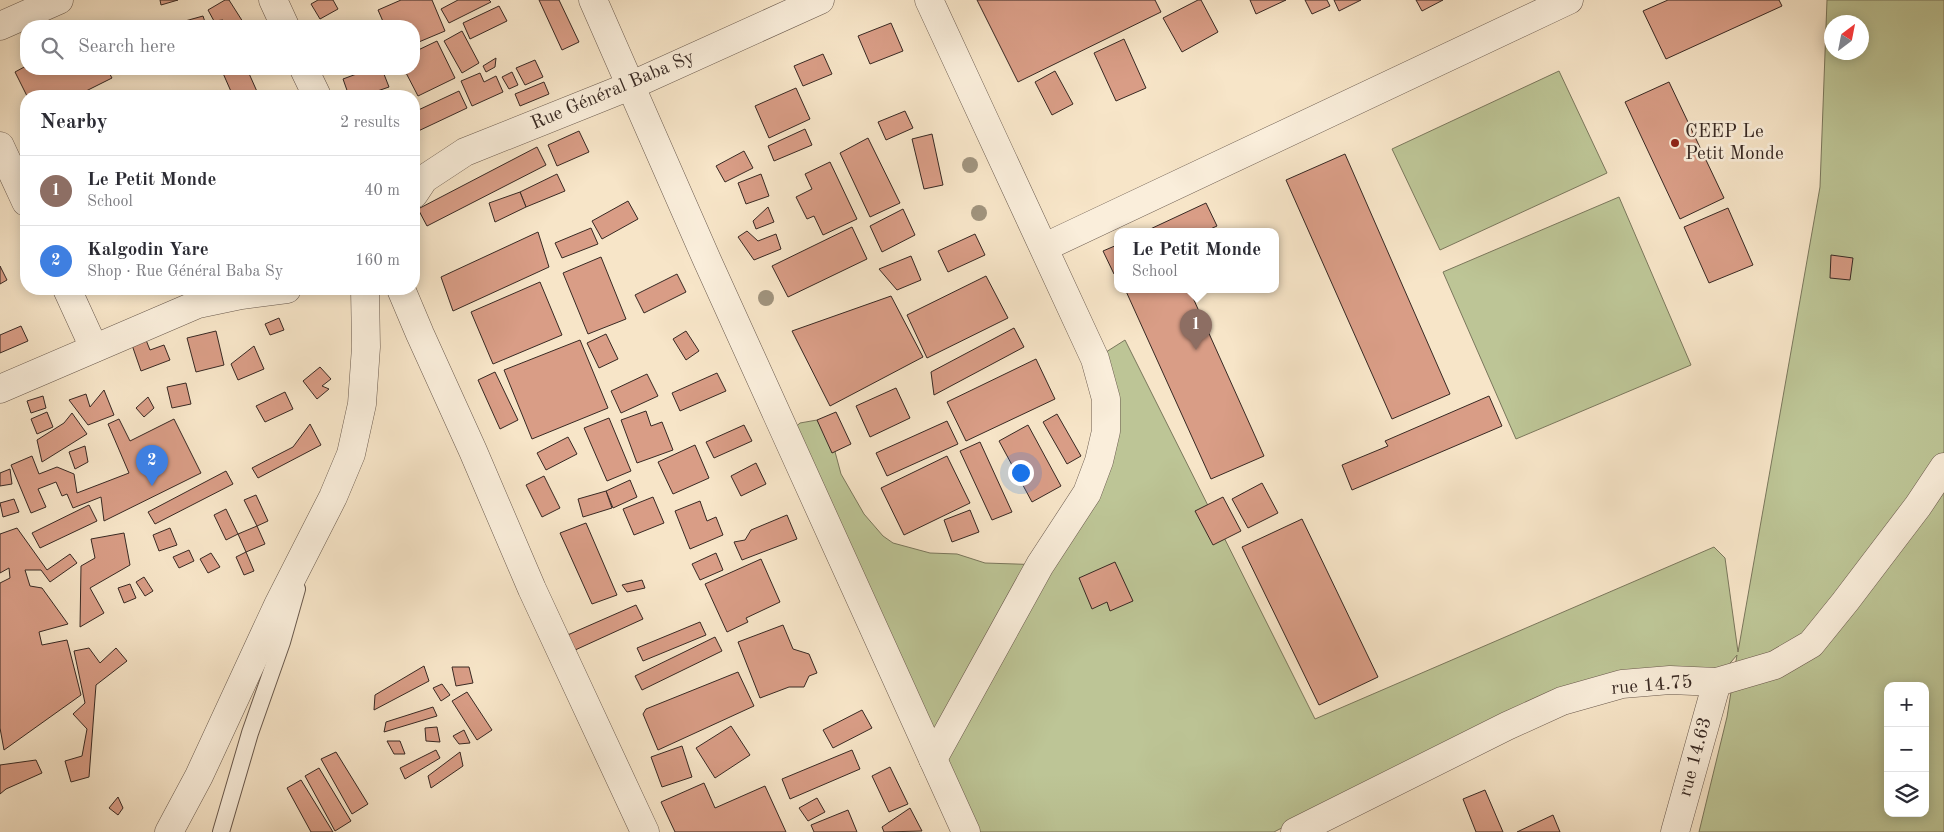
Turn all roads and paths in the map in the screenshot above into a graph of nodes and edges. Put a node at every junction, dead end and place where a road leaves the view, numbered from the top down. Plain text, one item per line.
1 (59, 0) edge
2 (273, 0) edge
3 (593, 0) edge
4 (820, 0) edge
5 (929, 0) edge
6 (1569, 0) edge
7 (282, 20) edge
8 (0, 26) edge
9 (307, 75) edge
10 (630, 86) junction
11 (314, 90) edge
12 (0, 146) edge
13 (420, 185) edge
14 (20, 189) edge
15 (1045, 247) junction
16 (70, 295) edge
17 (240, 295) edge
18 (365, 295) edge
19 (404, 295) edge
20 (94, 348) junction
21 (0, 389) edge
22 (1944, 467) edge
23 (311, 538) junction
24 (1717, 682) junction
25 (933, 760) junction
26 (169, 832) edge
27 (221, 832) edge
28 (645, 832) edge
29 (966, 832) edge
30 (1295, 832) edge
31 (1676, 832) edge

1 - 8 street
2 - 7 street
3 - 10 street
4 - 10 street, Rue Général Baba Sy
5 - 15 street
6 - 15 street
9 - 11 street
10 - 13 street, Rue Général Baba Sy
10 - 25 street
12 - 14 street
15 - 25 street
16 - 20 street
17 - 20 street
18 - 23 street
19 - 28 street
20 - 21 street
22 - 24 street, rue 14.75
23 - 26 street
23 - 27 lane
24 - 30 street, rue 14.75
24 - 31 street, rue 14.63
25 - 29 street

